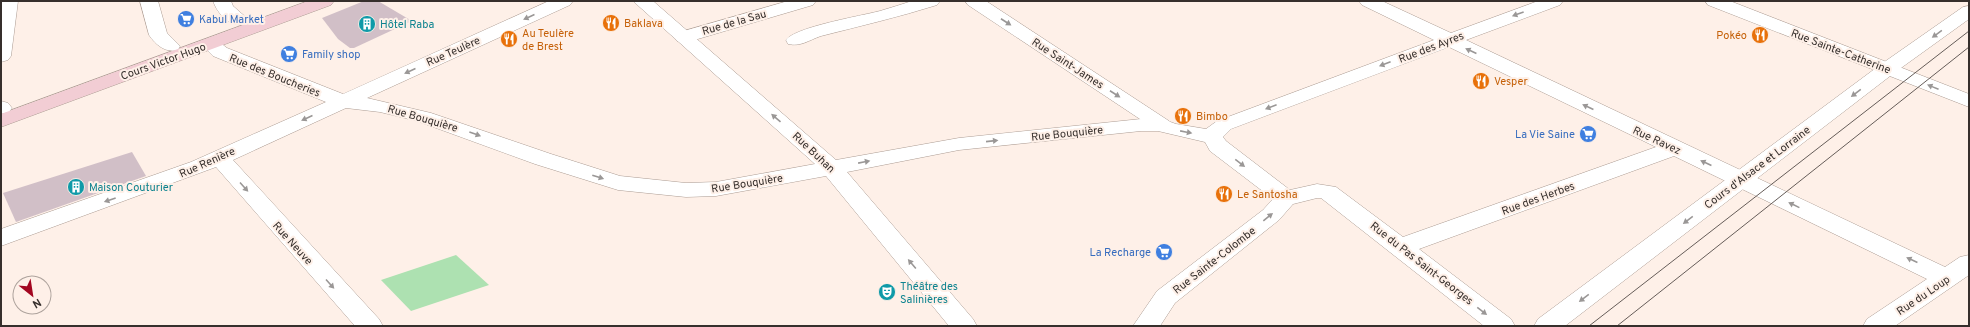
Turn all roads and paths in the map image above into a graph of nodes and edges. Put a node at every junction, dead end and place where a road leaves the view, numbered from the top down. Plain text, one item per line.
1 (9, 1) edge
2 (150, 1) edge
3 (222, 1) edge
4 (294, 1) edge
5 (325, 1) edge
6 (564, 1) edge
7 (642, 1) edge
8 (807, 1) edge
9 (931, 1) edge
10 (974, 1) edge
11 (1368, 1) edge
12 (1554, 1) edge
13 (1714, 1) edge
14 (1969, 11) edge
15 (240, 20) junction
16 (684, 37) junction
17 (795, 40) dead end
18 (1447, 40) junction
19 (210, 44) junction
20 (171, 46) junction
21 (1, 56) edge
22 (1887, 69) junction
23 (342, 101) junction
24 (1969, 101) edge
25 (1, 111) edge
26 (1162, 125) junction
27 (1212, 136) junction
28 (1674, 148) junction
29 (219, 157) junction
30 (831, 168) junction
31 (1741, 179) junction
32 (1285, 197) junction
33 (1, 238) edge
34 (1401, 247) junction
35 (1969, 263) edge
36 (1946, 278) junction
37 (370, 326) edge
38 (964, 326) edge
39 (1146, 326) edge
40 (1502, 326) edge
41 (1547, 326) edge
42 (1876, 326) edge

1 - 21 street
2 - 20 street
3 - 15 street
4 - 15 main road, Cours Victor Hugo
5 - 19 main road, Cours Victor Hugo
6 -> 23 street, Rue Teulère
7 - 16 street, Rue Buhan
8 - 16 street, Rue de la Sau
9 - 17 street
10 -> 26 street, Rue Saint-James
11 - 18 street, Rue Ravez
12 -> 18 street, Rue des Ayres
13 - 22 street, Rue Sainte-Catherine
14 -> 22 street, Cours d'Alsace et Lorraine
15 - 20 main road, Cours Victor Hugo
30 -> 16 street, Rue Buhan
18 -> 27 street, Rue des Ayres
28 -> 18 street, Rue Ravez
19 - 23 street, Rue des Boucheries
19 - 25 main road, Cours Victor Hugo
20 - 25 main road, Cours Victor Hugo
24 -> 22 street, Rue Sainte-Catherine
22 -> 31 street, Cours d'Alsace et Lorraine
23 -> 29 street, Rue Renière
23 -> 30 street, Rue Bouquière
26 -> 27 street
30 -> 26 street, Rue Bouquière
27 -> 32 street
31 -> 28 street, Rue Ravez
28 - 34 street, Rue des Herbes
29 -> 33 street, Rue Renière
29 -> 37 street, Rue Neuve
38 -> 30 street, Rue Buhan
36 -> 31 street, Rue Ravez
31 -> 41 street, Cours d'Alsace et Lorraine
32 - 34 street, Rue du Pas Saint-Georges
39 -> 32 street, Rue Sainte-Colombe
34 -> 40 street, Rue du Pas Saint-Georges
35 - 36 street, Rue du Loup
36 - 42 street, Rue du Loup

